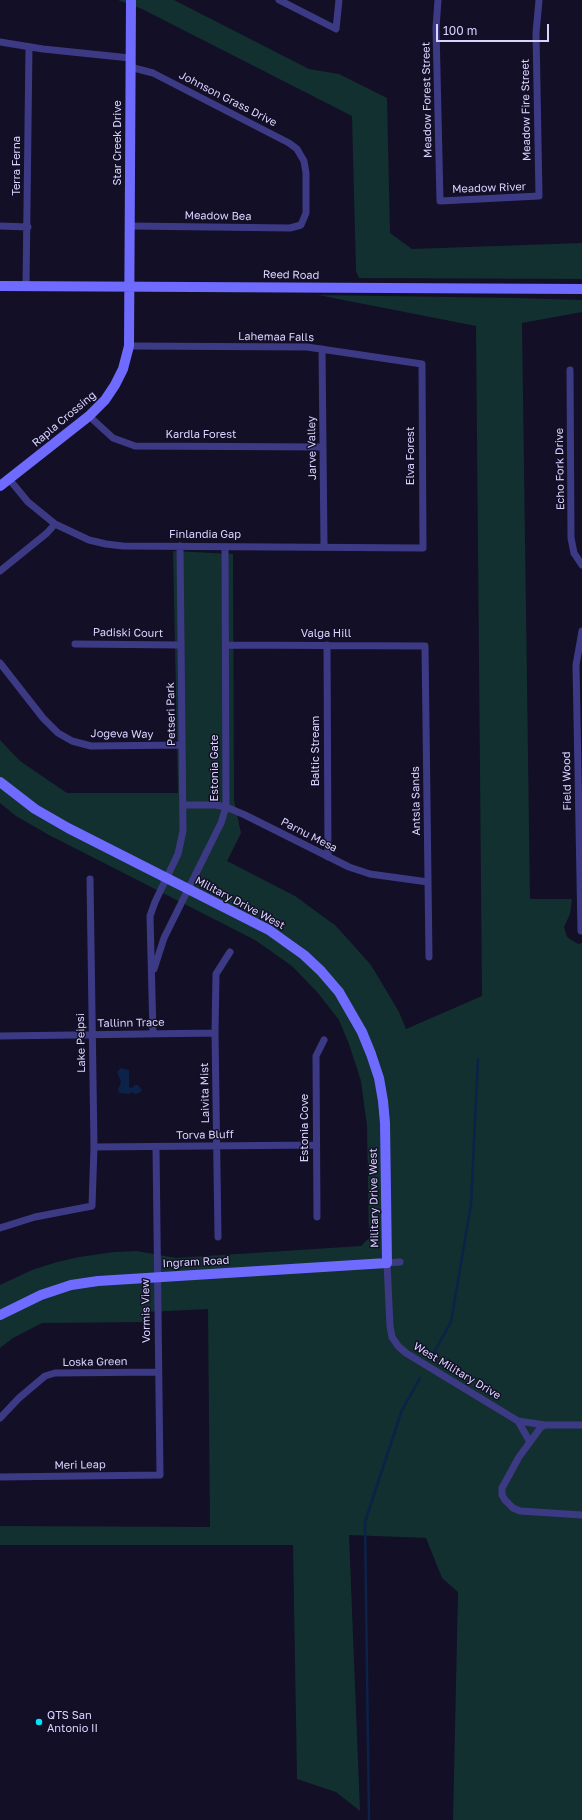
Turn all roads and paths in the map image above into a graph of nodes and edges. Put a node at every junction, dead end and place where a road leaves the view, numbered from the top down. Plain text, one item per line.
1 (131, 0) edge
2 (279, 0) edge
3 (339, 0) edge
4 (438, 0) edge
5 (539, 0) edge
6 (0, 42) edge
7 (29, 47) junction
8 (130, 62) junction
9 (539, 196) joint
10 (440, 201) joint
11 (303, 222) joint
12 (0, 226) edge
13 (130, 226) junction
14 (28, 227) junction
15 (129, 285) junction
16 (0, 286) edge
17 (26, 286) junction
18 (582, 289) edge
19 (129, 346) junction
20 (322, 349) junction
21 (422, 364) joint
22 (570, 370) dead end
23 (89, 416) junction
24 (322, 447) junction
25 (9, 479) junction
26 (0, 486) edge
27 (55, 524) junction
28 (180, 546) junction
29 (324, 546) junction
30 (225, 547) junction
31 (423, 548) joint
32 (582, 566) edge
33 (0, 572) edge
34 (582, 632) edge
35 (75, 644) dead end
36 (181, 645) junction
37 (226, 645) junction
38 (327, 645) junction
39 (425, 646) joint
40 (0, 663) edge
41 (182, 745) junction
42 (0, 782) edge
43 (183, 805) junction
44 (226, 807) junction
45 (328, 857) junction
46 (166, 878) junction
47 (90, 879) dead end
48 (428, 882) junction
49 (189, 890) junction
50 (581, 931) edge
51 (230, 952) dead end
52 (429, 956) dead end
53 (153, 974) junction
54 (215, 1033) junction
55 (153, 1034) junction
56 (92, 1035) junction
57 (0, 1036) edge
58 (324, 1040) dead end
59 (316, 1145) junction
60 (218, 1146) junction
61 (94, 1147) junction
62 (156, 1147) junction
63 (317, 1217) dead end
64 (0, 1228) edge
65 (218, 1237) dead end
66 (400, 1262) dead end
67 (386, 1263) junction
68 (157, 1276) junction
69 (0, 1315) edge
70 (158, 1372) junction
71 (0, 1418) edge
72 (518, 1421) junction
73 (545, 1425) junction
74 (582, 1425) edge
75 (530, 1442) junction
76 (160, 1475) joint
77 (0, 1477) edge
78 (582, 1515) edge

1 - 8 street, Star Creek Drive
2 - 3 street
4 - 10 street, Meadow Forest Street
5 - 9 street, Meadow Fire Street
6 - 7 street, Johnson Grass Drive
7 - 8 street, Johnson Grass Drive
7 - 14 street, Terra Ferna
8 - 11 street, Johnson Grass Drive
8 - 13 street, Star Creek Drive
9 - 10 street, Meadow River
11 - 13 street, Meadow Bea
12 - 14 street
13 - 15 street, Star Creek Drive
14 - 17 street, Terra Ferna
15 - 17 street, Reed Road
15 - 18 street, Reed Road
15 - 19 street, Rapla Crossing
16 - 17 street, Reed Road
19 - 20 street, Lahemaa Falls
19 - 23 street, Rapla Crossing
20 - 21 street, Lahemaa Falls
20 - 24 street, Jarve Valley
21 - 31 street, Elva Forest
22 - 32 street, Echo Fork Drive
23 - 24 street, Kardla Forest
23 - 25 street, Rapla Crossing
24 - 29 street, Jarve Valley
25 - 26 street, Rapla Crossing
25 - 27 street, Finlandia Gap
27 - 28 street, Finlandia Gap
27 - 33 street
28 - 30 street, Finlandia Gap
28 - 36 street, Petseri Park
29 - 30 street, Finlandia Gap
29 - 31 street, Finlandia Gap
30 - 37 street, Estonia Gate
34 - 50 street, Field Wood
35 - 36 street, Padiski Court
36 - 41 street, Petseri Park
37 - 38 street, Valga Hill
37 - 44 street, Estonia Gate
38 - 39 street, Valga Hill
38 - 45 street, Baltic Stream
39 - 48 street, Antsla Sands
40 - 41 street, Jogeva Way
41 - 43 street, Petseri Park
42 - 46 street, Military Drive West
43 - 44 street, Parnu Mesa
43 - 46 street, Petseri Park
44 - 45 street, Parnu Mesa
44 - 49 street, Estonia Gate
45 - 48 street, Parnu Mesa
46 - 49 street, Military Drive West
46 - 53 street, Estonia Gate
47 - 56 street, Lake Peipsi
48 - 52 street, Antsla Sands
49 - 53 street, Estonia Gate
49 - 67 street, Military Drive West
51 - 54 street, Laivita Mist
53 - 55 street, Estonia Gate
54 - 55 street, Tallinn Trace
54 - 60 street, Laivita Mist
55 - 56 street, Tallinn Trace
56 - 57 street, Tallinn Trace
56 - 61 street, Lake Peipsi
58 - 59 street, Estonia Cove
59 - 60 street, Torva Bluff
59 - 63 street, Estonia Cove
60 - 62 street, Torva Bluff
60 - 65 street, Laivita Mist
61 - 62 street, Torva Bluff
61 - 64 street, Lake Peipsi
62 - 68 street, Vormis View
66 - 67 street, Ingram Road
67 - 68 street, Ingram Road
67 - 72 street, West Military Drive
68 - 69 street, Ingram Road
68 - 70 street, Vormis View
70 - 71 street, Loska Green
70 - 76 street, Vormis View
72 - 73 street, West Military Drive
72 - 75 street, West Military Drive
73 - 74 street, West Military Drive
73 - 75 street
75 - 78 street
76 - 77 street, Meri Leap

